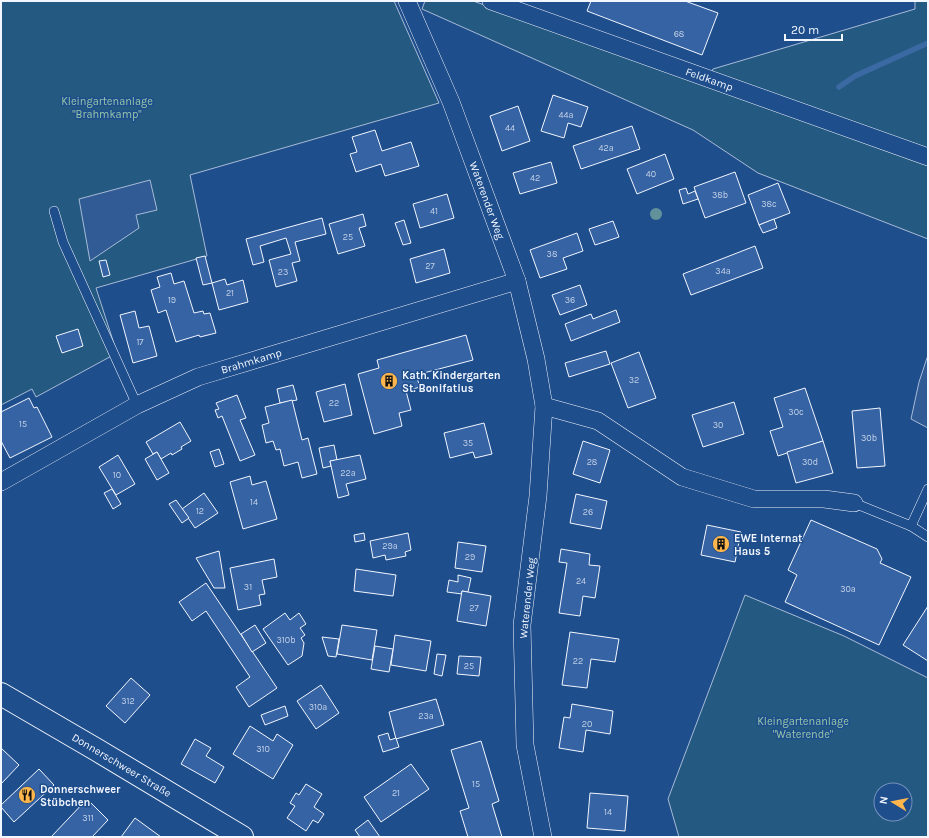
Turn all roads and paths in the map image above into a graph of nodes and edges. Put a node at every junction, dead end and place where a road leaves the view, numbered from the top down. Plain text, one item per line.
1 (407, 1) edge
2 (490, 1) edge
3 (928, 157) edge
4 (54, 211) dead end
5 (517, 281) junction
6 (136, 405) junction
7 (544, 406) junction
8 (1, 482) edge
9 (928, 489) edge
10 (854, 504) joint
11 (911, 526) junction
12 (928, 537) edge
13 (1, 694) edge
14 (242, 837) edge
15 (543, 837) edge

1 - 5 street, Waterender Weg
2 - 3 street, Feldkamp
4 - 6 lane
5 - 6 street, Brahmkamp
5 - 7 street, Waterender Weg
6 - 8 street, Brahmkamp
7 - 10 street
7 - 15 street, Waterender Weg
9 - 11 lane
10 - 11 lane
11 - 12 lane
13 - 14 main road, Donnerschweer Straße

